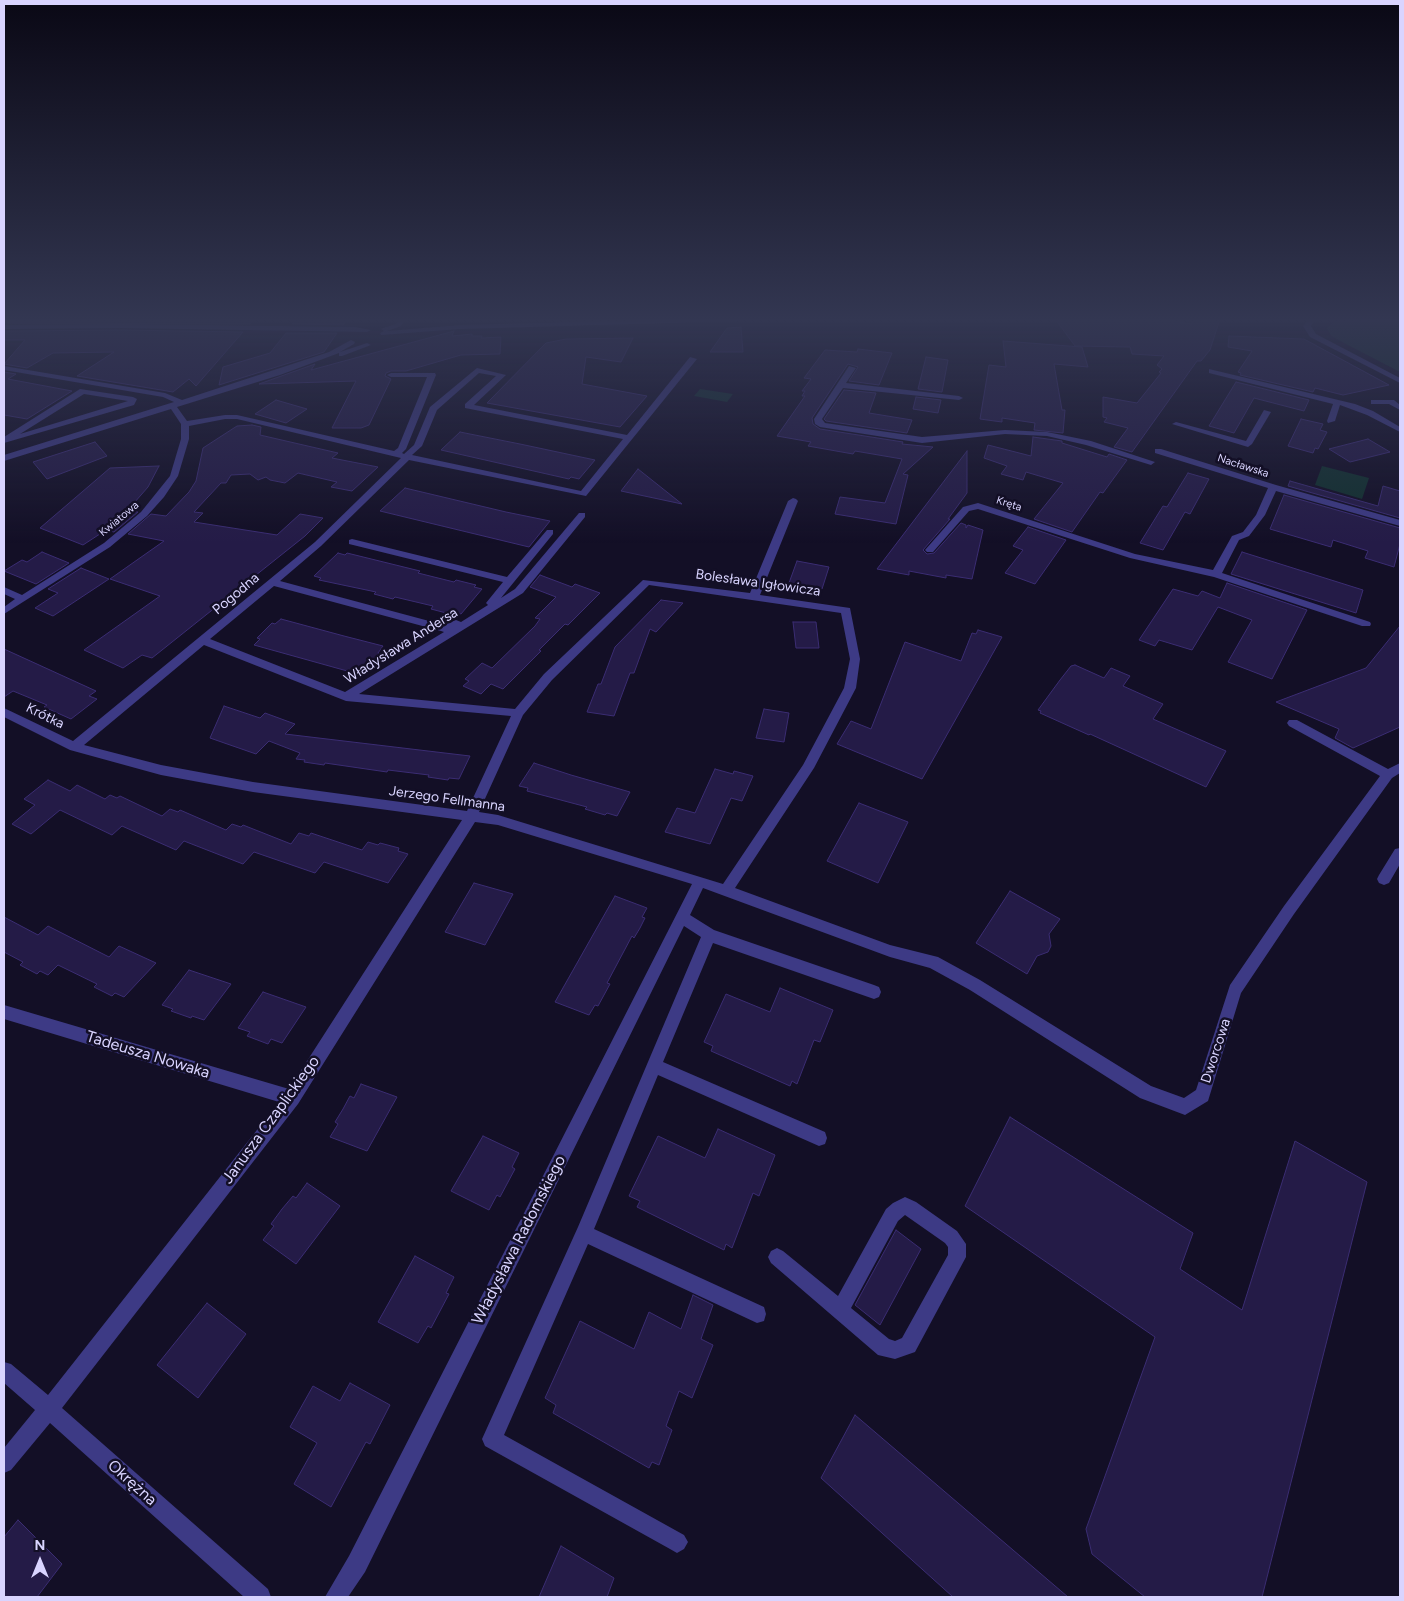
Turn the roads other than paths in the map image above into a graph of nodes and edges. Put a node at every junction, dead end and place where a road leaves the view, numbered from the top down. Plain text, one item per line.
1 (79, 394) edge
2 (100, 394) edge
3 (157, 394) edge
4 (208, 394) edge
5 (424, 394) edge
6 (450, 394) edge
7 (481, 394) edge
8 (664, 394) edge
9 (835, 394) edge
10 (920, 394) edge
11 (1304, 394) edge
12 (108, 395) junction
13 (959, 398) dead end
14 (1337, 402) junction
15 (1374, 402) dead end
16 (176, 404) junction
17 (1400, 408) edge
18 (1266, 412) dead end
19 (1331, 422) dead end
20 (65, 423) junction
21 (185, 424) junction
22 (1176, 424) dead end
23 (1400, 430) edge
24 (629, 438) junction
25 (4, 442) edge
26 (1158, 451) dead end
27 (21, 453) junction
28 (403, 457) junction
29 (4, 458) edge
30 (1151, 462) dead end
31 (1273, 487) junction
32 (793, 500) dead end
33 (582, 515) dead end
34 (1400, 524) edge
35 (550, 532) dead end
36 (352, 542) dead end
37 (930, 550) dead end
38 (1216, 574) junction
39 (511, 581) junction
40 (272, 582) junction
41 (4, 590) edge
42 (754, 597) junction
43 (23, 598) junction
44 (4, 611) edge
45 (1366, 624) dead end
46 (202, 640) junction
47 (346, 697) junction
48 (4, 712) edge
49 (518, 713) junction
50 (1293, 723) dead end
51 (74, 747) junction
52 (1394, 771) edge
53 (471, 817) junction
54 (1400, 853) edge
55 (1384, 879) dead end
56 (700, 881) junction
57 (726, 891) junction
58 (681, 917) junction
59 (709, 936) junction
60 (890, 951) joint
61 (874, 992) dead end
62 (4, 1012) edge
63 (654, 1066) junction
64 (292, 1098) junction
65 (820, 1138) dead end
66 (584, 1233) junction
67 (777, 1257) dead end
68 (840, 1310) junction
69 (757, 1314) dead end
70 (4, 1371) edge
71 (49, 1409) junction
72 (4, 1463) edge
73 (677, 1542) dead end
74 (260, 1597) edge
75 (336, 1597) edge

1 - 25 street
2 - 12 street
3 - 16 street
4 - 16 street
5 - 28 street
6 - 28 street
7 - 24 street
8 - 24 street
9 - 30 street
10 - 13 street
11 - 14 street
12 - 20 street
12 - 20 street
14 - 19 street
14 - 23 street
15 - 17 street
16 - 21 street
16 - 27 street
18 - 22 street
20 - 25 street
21 - 28 street
21 - 43 street, Kwiatowa
24 - 28 street
25 - 27 street
26 - 31 street, Nacławska
27 - 29 street
28 - 40 street, Pogodna
31 - 34 street
31 - 38 street, Nacławska
32 - 42 street
33 - 47 street, Władysława Andersa
35 - 39 street, Władysława Andersa
36 - 39 street
37 - 38 street, Kręta
38 - 45 street
39 - 40 street, Władysława Andersa
40 - 46 street, Pogodna
41 - 43 street
42 - 49 street, Bolesława Igłowicza
42 - 57 street, Bolesława Igłowicza
43 - 44 street, Kwiatowa
46 - 47 street, Władysława Andersa
46 - 51 street, Pogodna
47 - 49 street
48 - 51 street, Krótka
49 - 53 street, Bolesława Igłowicza
50 - 52 street
51 - 53 street, Jerzego Fellmanna
52 - 60 street, Dworcowa
53 - 56 street, Jerzego Fellmanna
53 - 64 street, Janusza Czaplickiego
54 - 55 street
56 - 57 street, Jerzego Fellmanna
56 - 58 street, Władysława Radomskiego
57 - 60 street, Jerzego Fellmanna
58 - 59 street
58 - 75 street, Władysława Radomskiego
59 - 61 street
59 - 63 street
62 - 64 street, Tadeusza Nowaka
63 - 65 street
63 - 66 street
64 - 71 street, Janusza Czaplickiego
66 - 69 street
66 - 73 street
67 - 68 street
68 - 68 street
70 - 71 street, Okrężna
71 - 72 street, Janusza Czaplickiego
71 - 74 street, Okrężna

